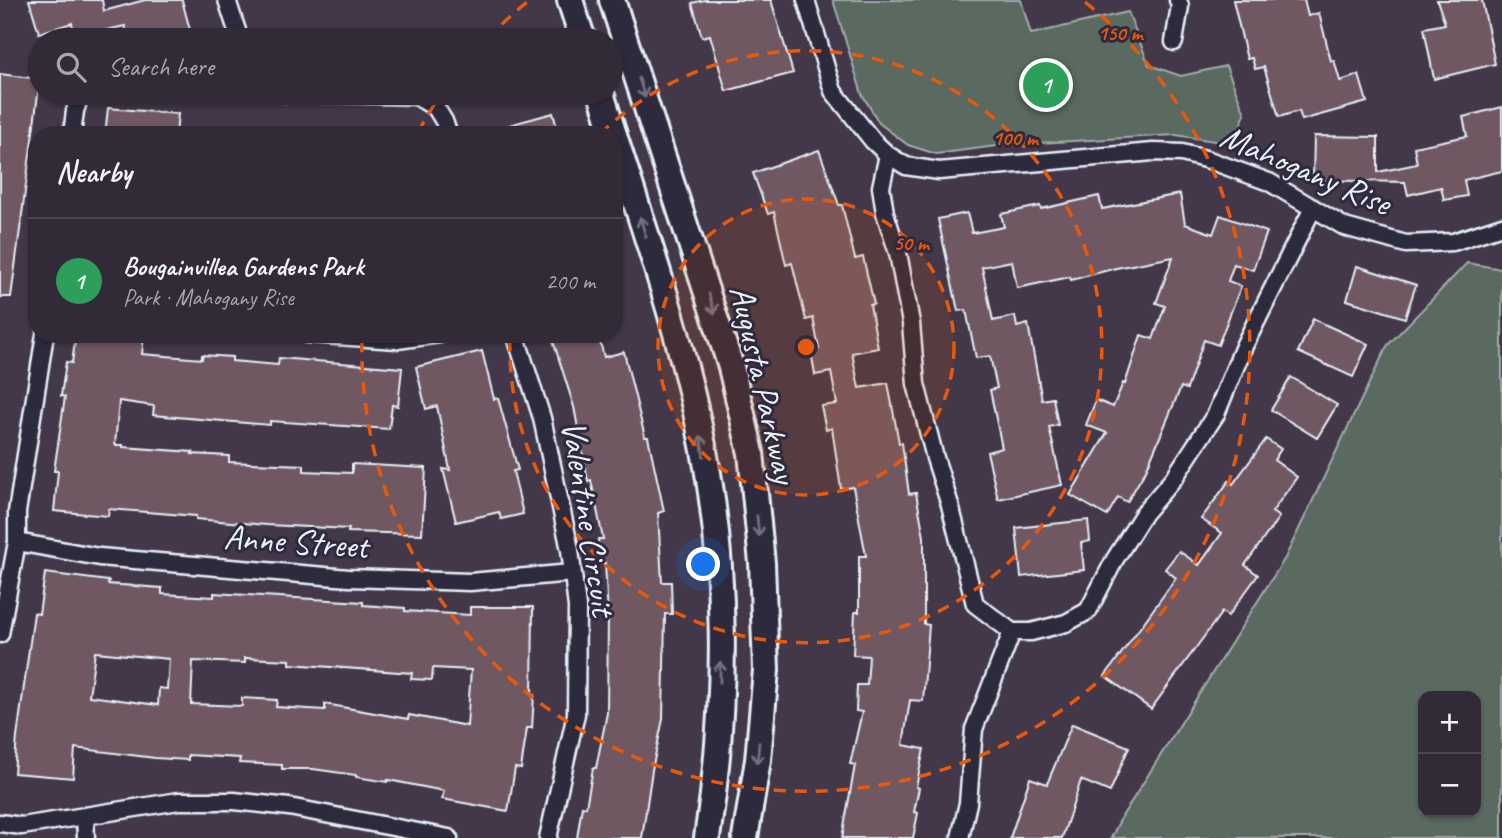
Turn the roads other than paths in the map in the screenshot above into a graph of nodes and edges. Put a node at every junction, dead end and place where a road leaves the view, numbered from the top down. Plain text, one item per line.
1 (227, 0) edge
2 (570, 0) edge
3 (612, 0) edge
4 (806, 0) edge
5 (1178, 0) edge
6 (236, 28) edge
7 (579, 28) edge
8 (621, 28) edge
9 (623, 34) edge
10 (1174, 42) dead end
11 (77, 105) edge
12 (431, 105) edge
13 (605, 105) edge
14 (73, 126) edge
15 (446, 126) edge
16 (611, 126) edge
17 (887, 155) junction
18 (623, 164) edge
19 (1313, 208) junction
20 (1502, 226) edge
21 (45, 343) edge
22 (518, 343) edge
23 (17, 542) junction
24 (572, 573) junction
25 (1012, 632) junction
26 (0, 634) edge
27 (85, 816) junction
28 (0, 823) edge
29 (86, 838) edge
30 (449, 838) edge
31 (548, 838) edge
32 (708, 838) edge
33 (745, 838) edge
34 (960, 838) edge

1 - 6 street
2 - 7 main road
3 -> 8 main road, Augusta Parkway
4 - 17 street, Mahogany Rise
5 - 10 street
9 -> 33 main road, Augusta Parkway
11 - 14 street
12 - 15 street
13 - 16 main road, Augusta Parkway
17 - 19 street, Mahogany Rise
17 - 25 street
32 -> 18 main road, Augusta Parkway
19 - 20 street, Mahogany Rise
19 - 25 street
21 - 23 street
22 - 24 street, Valentine Circuit
23 - 24 street, Anne Street
23 - 26 street
24 - 31 street, Valentine Circuit
25 - 34 street
27 - 28 street
27 - 29 street
27 - 30 street

